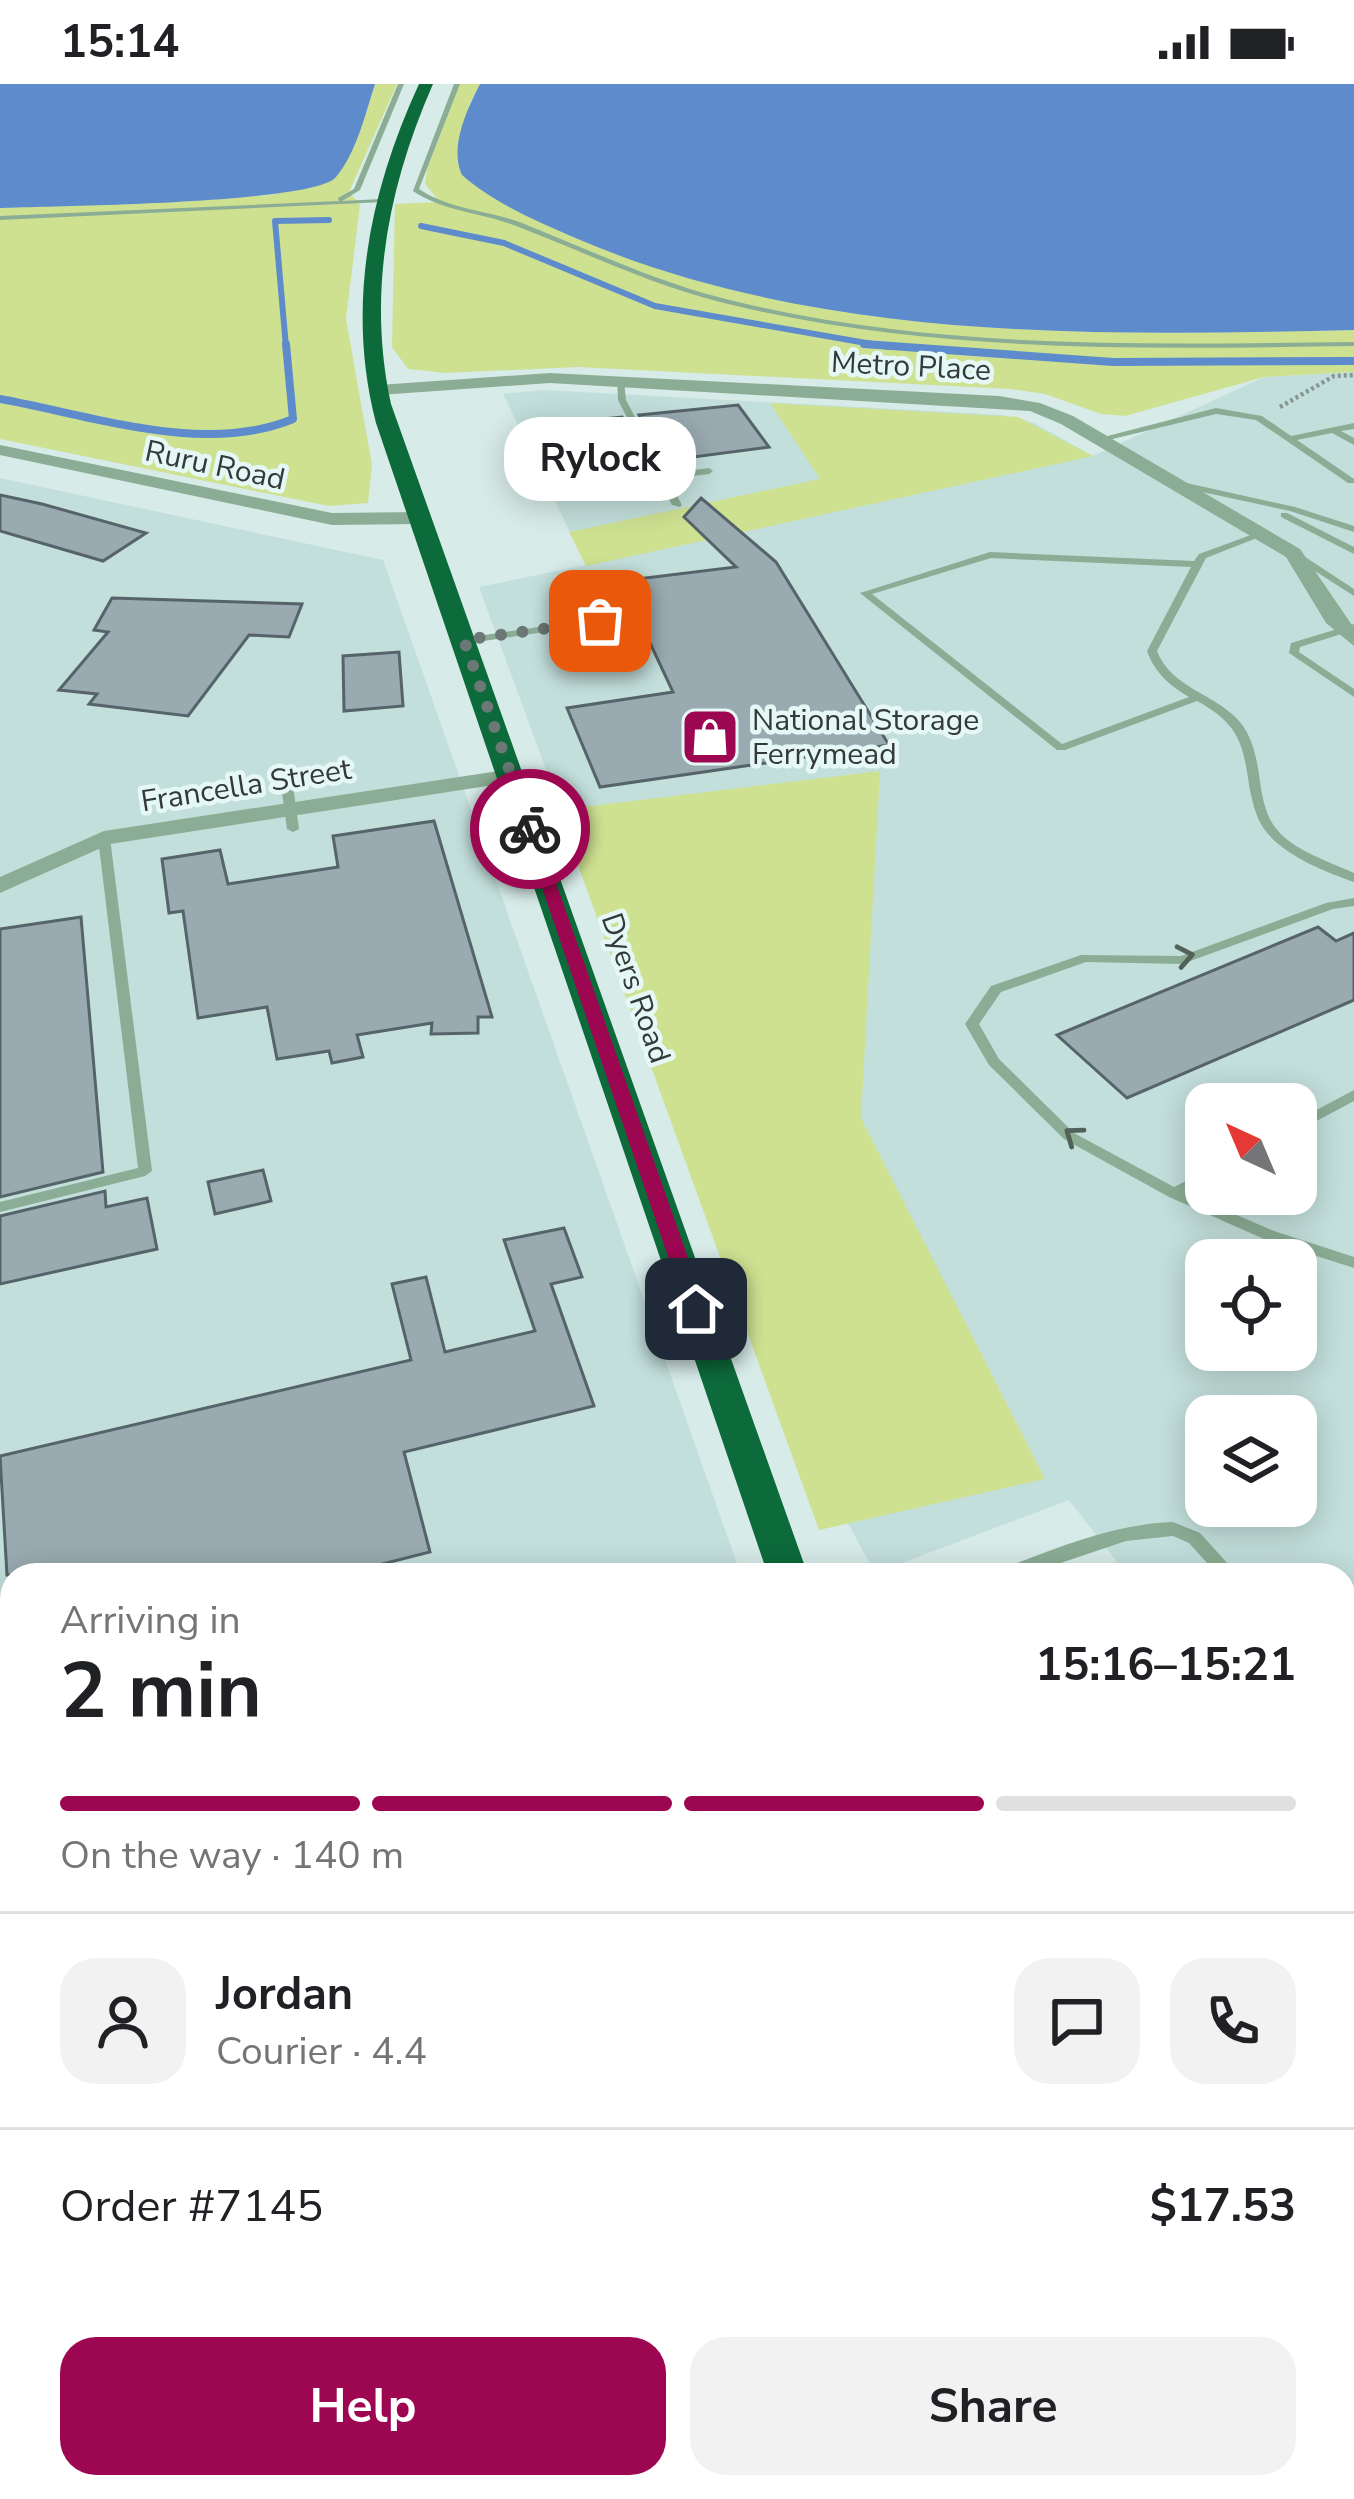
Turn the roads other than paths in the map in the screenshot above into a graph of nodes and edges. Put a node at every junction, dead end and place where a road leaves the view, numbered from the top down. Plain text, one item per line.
1 (401, 84) edge
2 (426, 84) edge
3 (457, 84) edge
4 (382, 201) junction
5 (309, 205) junction
6 (0, 218) edge
7 (1354, 344) edge
8 (620, 381) junction
9 (379, 390) junction
10 (1354, 425) edge
11 (1333, 430) junction
12 (1100, 439) junction
13 (1291, 439) junction
14 (1354, 442) edge
15 (0, 450) edge
16 (709, 471) dead end
17 (662, 477) junction
18 (1351, 481) edge
19 (1173, 482) junction
20 (676, 505) dead end
21 (419, 518) junction
22 (1270, 520) junction
23 (1354, 530) edge
24 (1354, 551) edge
25 (1293, 553) junction
26 (1194, 565) junction
27 (1351, 586) edge
28 (600, 621) dead end
29 (1350, 633) edge
30 (464, 640) junction
31 (1354, 694) edge
32 (1198, 697) junction
33 (512, 776) junction
34 (104, 838) junction
35 (1354, 878) edge
36 (0, 886) edge
37 (1354, 902) edge
38 (1354, 1095) edge
39 (1317, 1115) edge
40 (1185, 1187) edge
41 (1174, 1193) junction
42 (0, 1207) edge
43 (1354, 1263) edge
44 (784, 1563) edge
45 (1041, 1563) edge
46 (1217, 1563) edge

1 - 5 lane
2 - 4 highway, Dyers Road
3 - 7 lane
4 - 5 lane
4 - 9 highway, Dyers Road
5 - 6 lane
8 - 9 street, Metro Place
8 - 12 street, Metro Place
8 - 17 lane
9 - 21 highway, Dyers Road
10 - 11 lane
11 - 13 lane
11 - 14 lane
12 - 13 lane
12 - 19 street, Metro Place
13 - 18 lane
15 - 21 street, Ruru Road
16 - 17 lane
17 - 20 lane
19 - 22 street, Metro Place
19 - 22 lane
21 - 30 highway, Dyers Road
22 - 23 lane
22 - 24 lane
22 - 25 street, Metro Place
22 - 26 lane
25 - 27 lane
25 - 29 street, Metro Place
26 - 32 lane
26 - 32 lane
28 - 30 lane
29 - 31 lane
30 - 33 highway, Dyers Road
32 - 35 lane
33 - 34 street, Francella Street
33 - 44 highway, Dyers Road
34 - 36 street, Francella Street
34 - 42 lane
41 -> 37 lane
38 - 39 lane
40 - 41 lane
41 - 43 lane
45 - 46 lane

